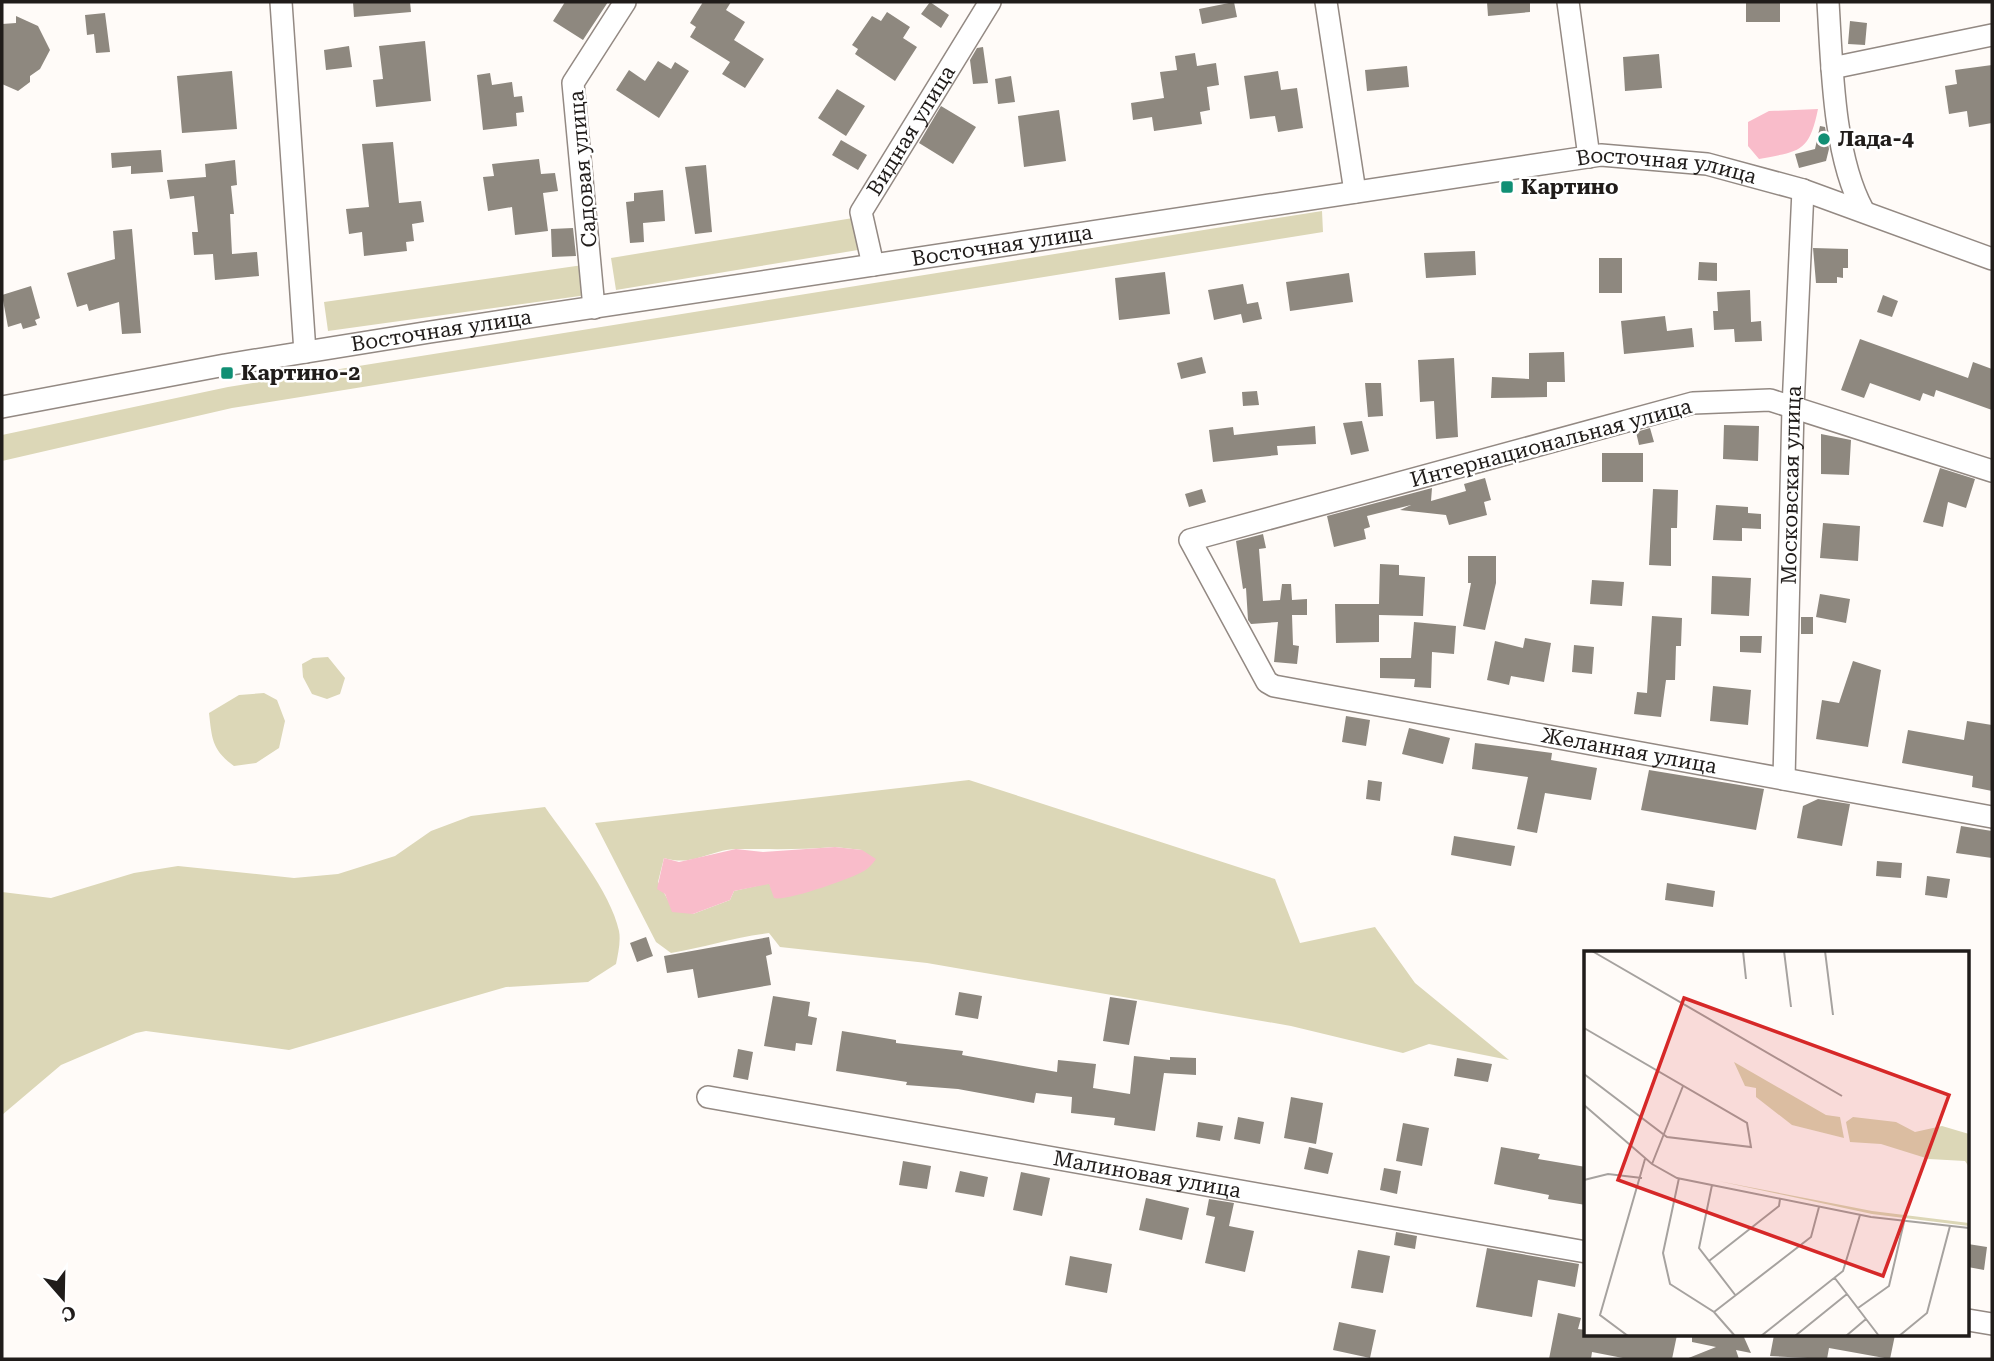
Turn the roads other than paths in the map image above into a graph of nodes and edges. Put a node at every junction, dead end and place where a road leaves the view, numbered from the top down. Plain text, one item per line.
1 (281, 2) edge
2 (625, 2) edge
3 (990, 2) edge
4 (1326, 2) edge
5 (1569, 2) edge
6 (1828, 2) edge
7 (1992, 35) edge
8 (1832, 68) junction
9 (1589, 157) junction
10 (1803, 190) junction
11 (1355, 192) junction
12 (1863, 210) junction
13 (1992, 259) edge
14 (873, 265) junction
15 (594, 308) junction
16 (305, 352) junction
17 (2, 407) edge
18 (1793, 408) junction
19 (1992, 471) edge
20 (1267, 682) joint
21 (1784, 779) junction
22 (1992, 817) edge
23 (708, 1097) dead end
24 (1584, 1252) edge
25 (1969, 1320) edge
26 (1992, 1324) edge

1 - 16 street
2 - 15 street, Садовая улица
3 - 14 street, Видная улица
4 - 11 street
5 - 9 street
6 - 8 street
7 - 8 street
8 - 12 street
9 - 10 street, Восточная улица
9 - 11 street, Восточная улица
10 - 12 street, Восточная улица
10 - 18 street, Московская улица
11 - 14 street, Восточная улица
12 - 13 street, Восточная улица
14 - 15 street, Восточная улица
15 - 16 street, Восточная улица
16 - 17 street, Восточная улица
18 - 19 street, Интернациональная улица
18 - 20 street, Интернациональная улица
18 - 21 street, Московская улица
20 - 21 street, Желанная улица
21 - 22 street, Желанная улица
23 - 24 street, Малиновая улица
25 - 26 street

